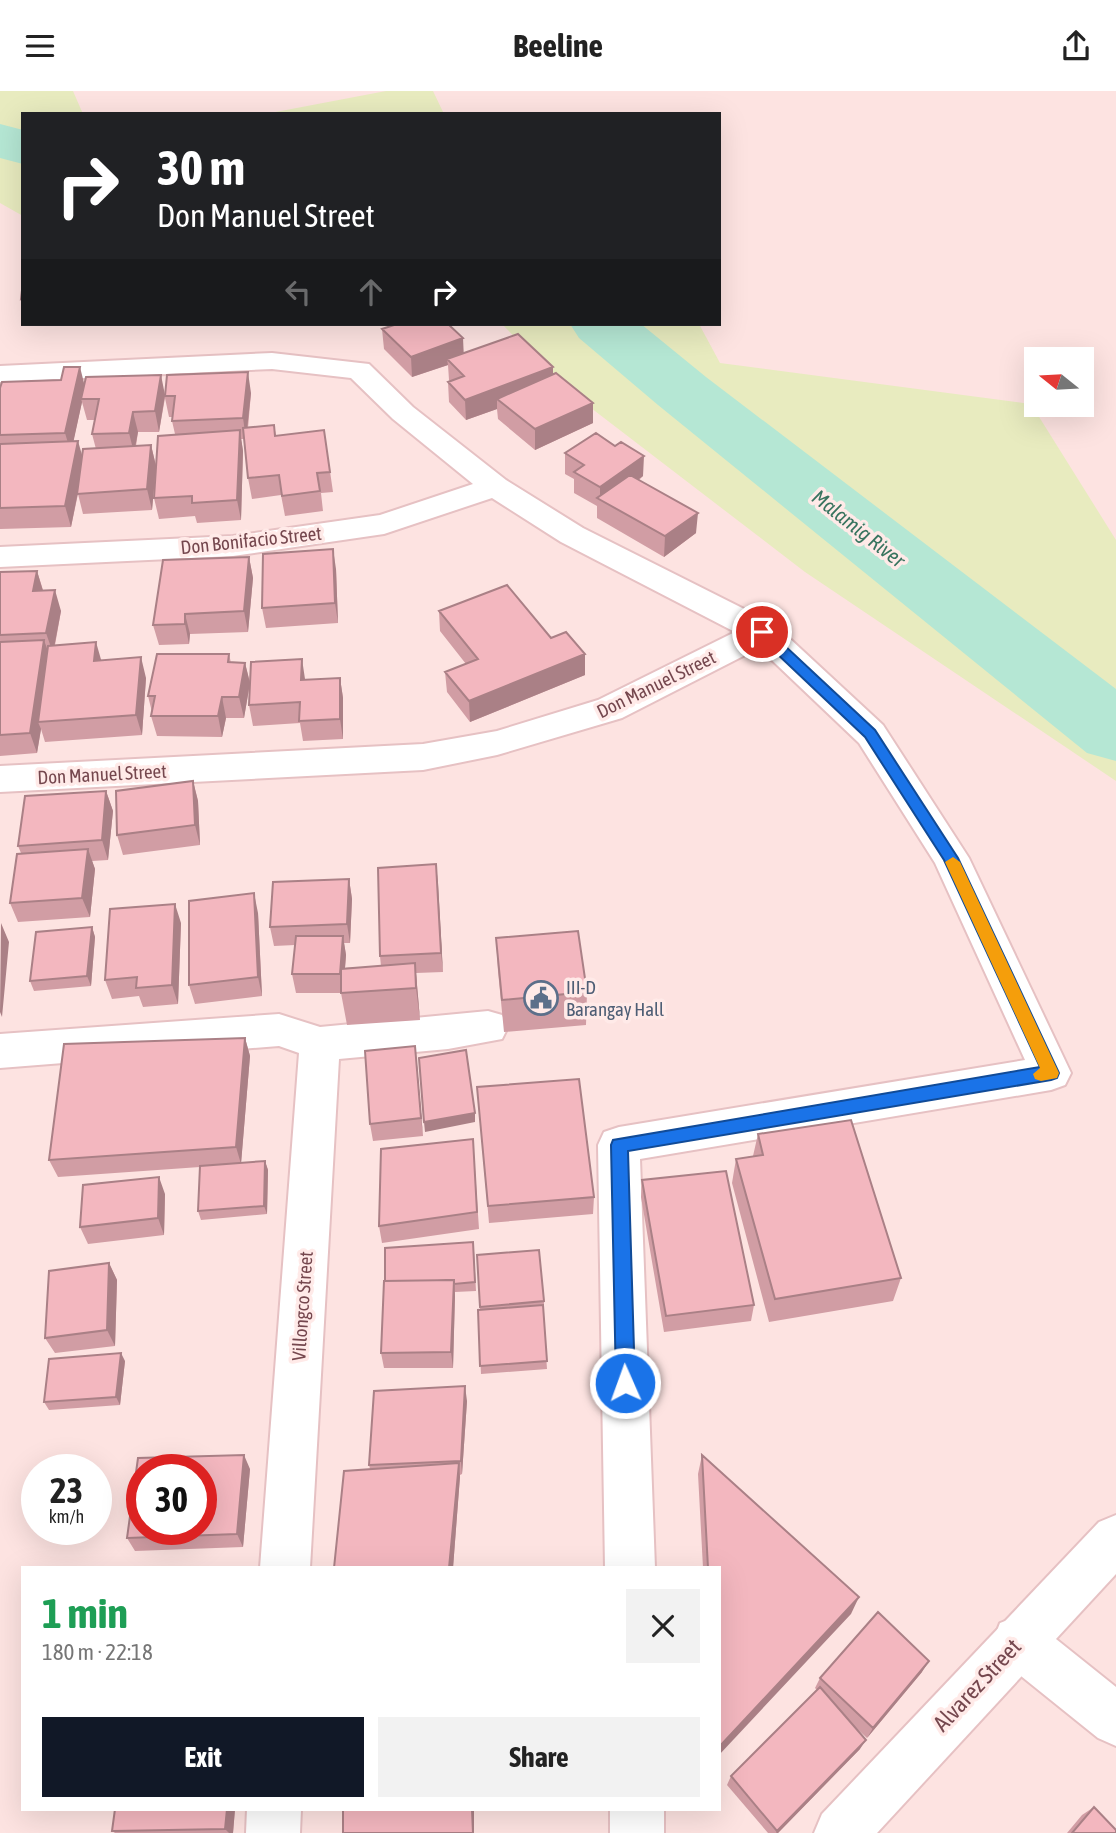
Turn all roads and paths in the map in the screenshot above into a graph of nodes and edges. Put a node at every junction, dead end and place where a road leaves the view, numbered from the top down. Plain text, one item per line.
1 (0, 374) edge
2 (495, 487) junction
3 (0, 557) edge
4 (762, 632) junction
5 (0, 779) edge
6 (488, 1027) dead end
7 (320, 1044) junction
8 (0, 1051) edge
9 (1116, 1539) edge
10 (285, 1566) edge
11 (630, 1566) edge
12 (1018, 1641) junction
13 (1116, 1720) edge
14 (274, 1811) edge
15 (637, 1811) edge
16 (273, 1833) edge
17 (638, 1833) edge
18 (841, 1833) edge

1 - 2 street
2 - 3 street, Don Bonifacio Street
2 - 4 street
4 - 5 street, Don Manuel Street
4 - 11 street
6 - 7 street
7 - 8 street
7 - 10 street, Villongco Street
9 - 12 street, Alvarez Street
12 - 13 street
12 - 18 street, Alvarez Street
14 - 16 street
15 - 17 street

